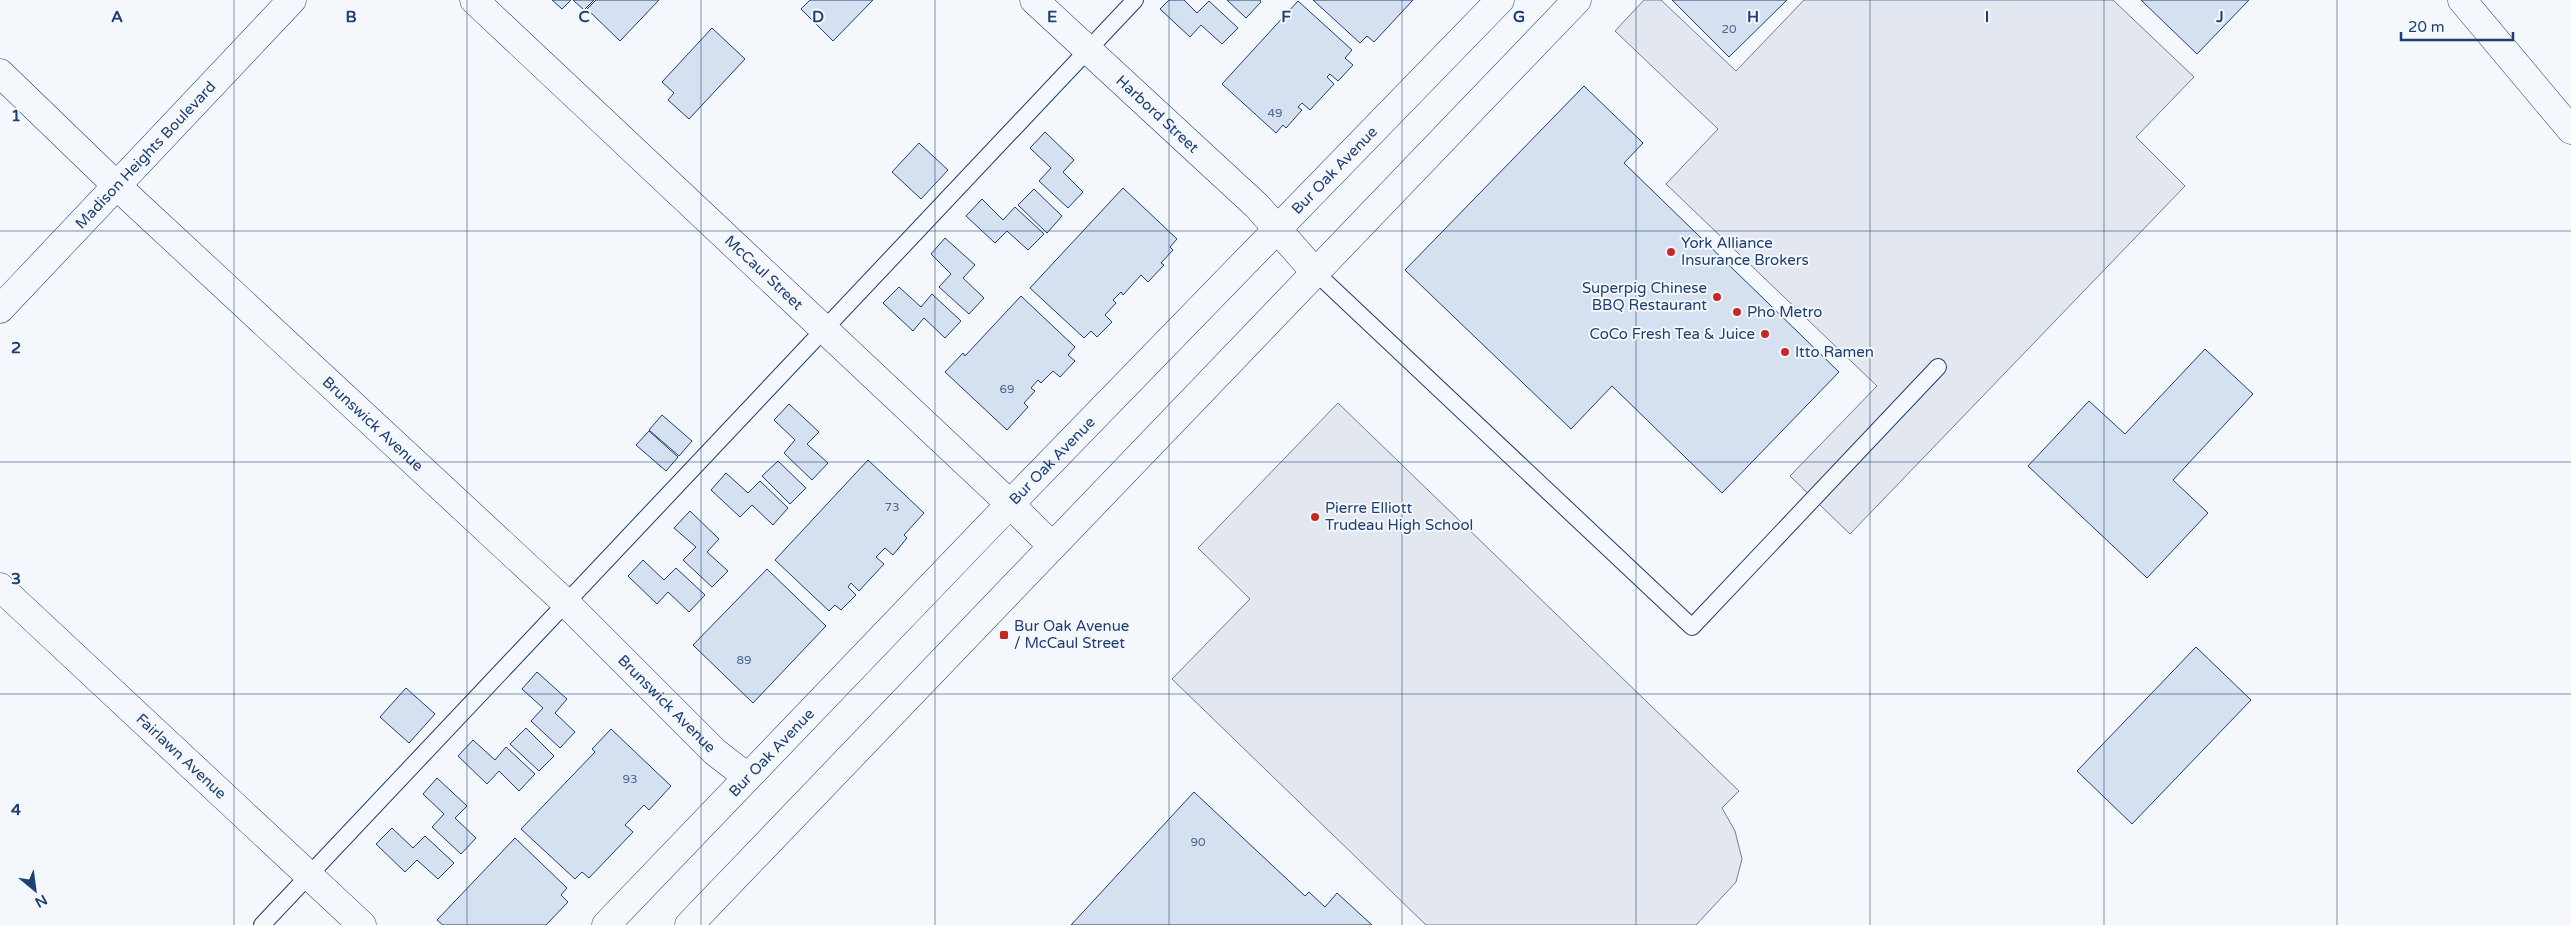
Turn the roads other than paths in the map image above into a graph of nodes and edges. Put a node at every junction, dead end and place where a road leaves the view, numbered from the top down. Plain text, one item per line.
1 (292, 0) edge
2 (474, 0) edge
3 (1034, 0) edge
4 (1136, 0) edge
5 (1500, 0) edge
6 (1577, 0) edge
7 (2462, 0) edge
8 (1088, 49) junction
9 (0, 72) edge
10 (2571, 130) edge
11 (118, 187) junction
12 (1278, 229) junction
13 (1314, 271) junction
14 (0, 309) edge
15 (822, 329) junction
16 (1938, 367) dead end
17 (1010, 504) junction
18 (1051, 545) junction
19 (0, 587) edge
20 (567, 604) junction
21 (746, 776) junction
22 (309, 874) junction
23 (262, 925) edge
24 (362, 925) edge
25 (606, 925) edge
26 (688, 925) edge

1 - 11 street, Madison Heights Boulevard
2 - 15 street, McCaul Street
3 - 8 street, Harbord Street
4 - 8 lane
5 - 12 street, Bur Oak Avenue
6 - 13 street
7 - 10 street
8 - 12 street, Harbord Street
8 - 15 lane
9 - 11 street, Brunswick Avenue
11 - 14 street, Madison Heights Boulevard
11 - 20 street, Brunswick Avenue
12 - 13 street, Harbord Street
12 - 17 street, Bur Oak Avenue
13 - 16 lane
13 - 18 street
15 - 17 street, McCaul Street
15 - 20 lane
17 - 18 street, McCaul Street
17 - 21 street, Bur Oak Avenue
18 - 26 street
19 - 22 street, Fairlawn Avenue
20 - 21 street, Brunswick Avenue
20 - 22 lane
21 - 25 street, Bur Oak Avenue
22 - 23 lane
22 - 24 street, Fairlawn Avenue

